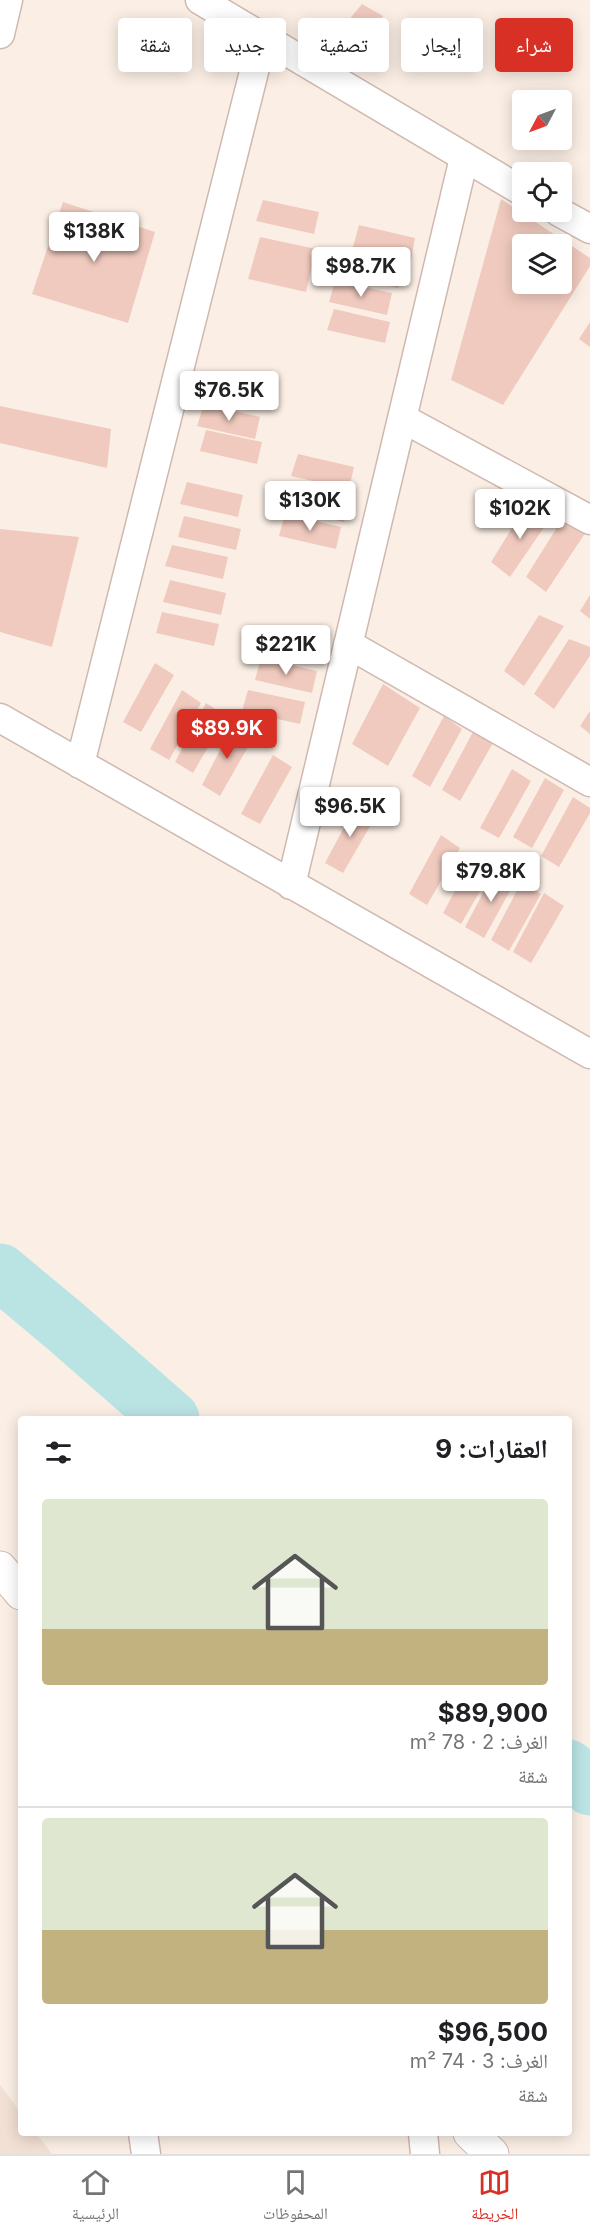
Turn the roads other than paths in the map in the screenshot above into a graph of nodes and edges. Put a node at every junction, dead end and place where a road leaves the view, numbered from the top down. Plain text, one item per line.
1 (8, 0) edge
2 (200, 0) edge
3 (232, 18) edge
4 (0, 34) edge
5 (286, 50) edge
6 (254, 72) edge
7 (464, 158) junction
8 (512, 184) edge
9 (572, 219) edge
10 (590, 229) edge
11 (402, 417) junction
12 (590, 519) edge
13 (348, 644) junction
14 (0, 718) edge
15 (80, 764) junction
16 (590, 782) edge
17 (291, 885) junction
18 (590, 1054) edge
19 (0, 1568) edge
20 (18, 1589) edge
21 (143, 2136) edge
22 (423, 2136) edge
23 (473, 2136) edge
24 (146, 2154) edge
25 (426, 2154) edge
26 (492, 2154) edge

1 - 4 street
2 - 3 street
5 - 7 street
6 - 15 street
7 - 8 street
7 - 11 street
9 - 10 street
11 - 12 street
11 - 13 street
13 - 16 street
13 - 17 street
14 - 15 street
15 - 17 street
17 - 18 street
19 - 20 main road
21 - 24 street
22 - 25 street
23 - 26 main road

